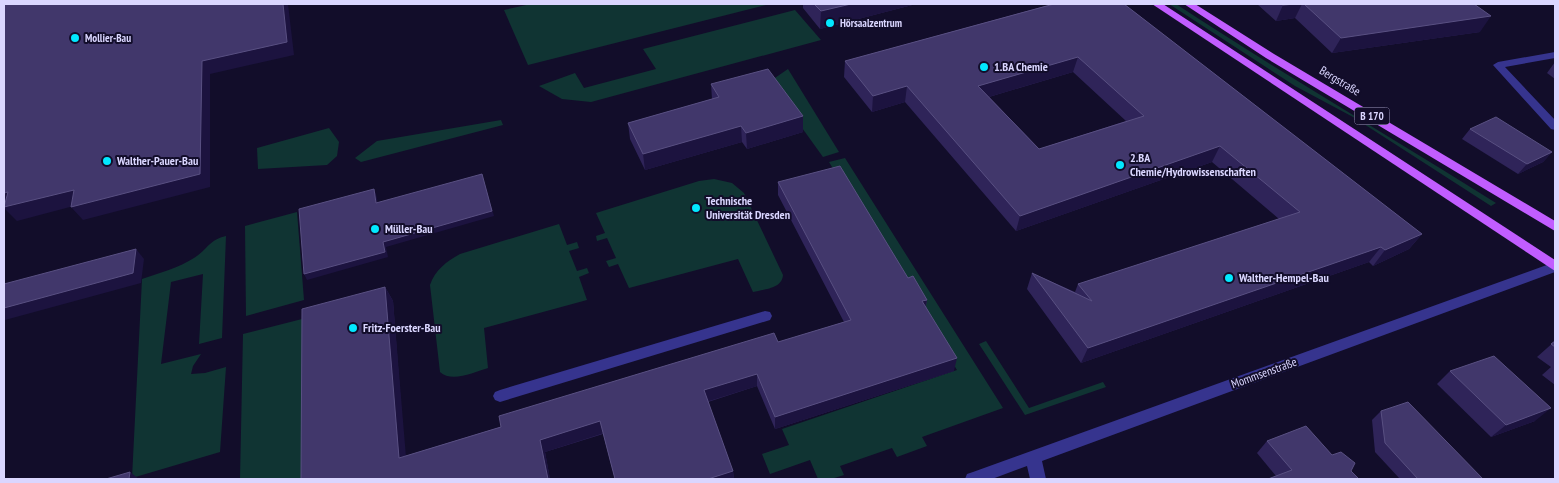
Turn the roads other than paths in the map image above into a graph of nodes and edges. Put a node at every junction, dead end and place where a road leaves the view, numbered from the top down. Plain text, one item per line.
1 (1157, 4) edge
2 (1189, 4) edge
3 (1555, 55) edge
4 (1555, 126) edge
5 (1555, 227) edge
6 (1555, 267) edge
7 (765, 316) dead end
8 (500, 396) dead end
9 (1033, 457) junction
10 (972, 479) edge
11 (1038, 479) edge

1 - 6 main road, B 170
2 - 5 main road, Bergstraße / B 170
3 - 4 street
6 - 9 street, Mommsenstraße
7 - 8 street
9 - 10 street, Mommsenstraße
9 - 11 street

